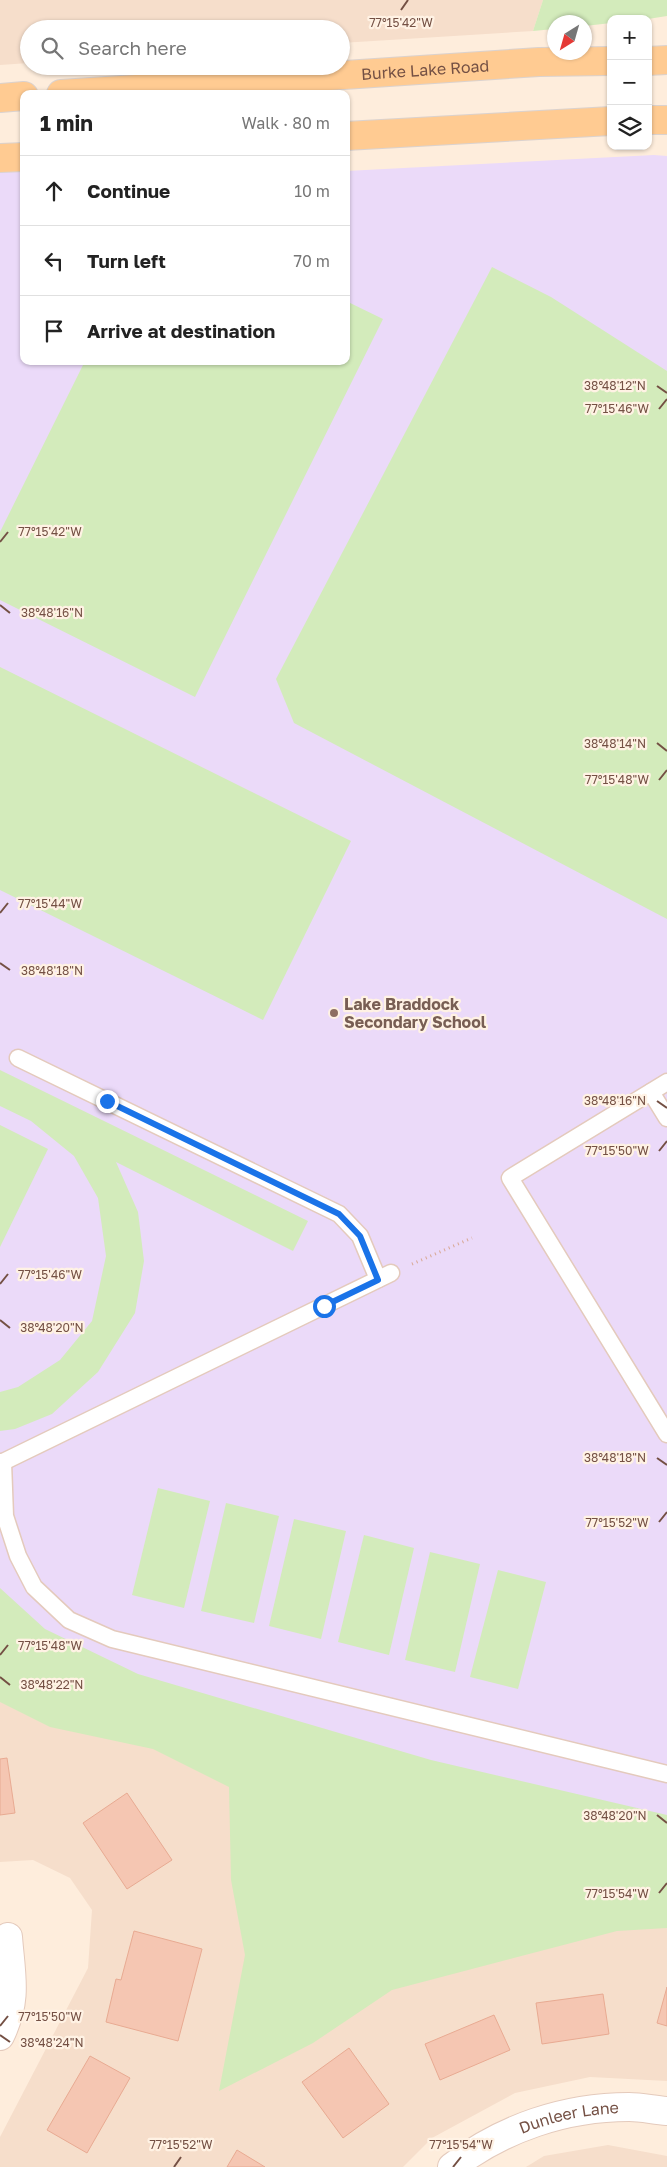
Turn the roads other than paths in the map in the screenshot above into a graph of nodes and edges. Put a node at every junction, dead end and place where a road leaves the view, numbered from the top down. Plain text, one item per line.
1 (667, 60) edge
2 (607, 61) edge
3 (652, 61) edge
4 (345, 75) edge
5 (350, 75) edge
6 (121, 90) edge
7 (20, 96) edge
8 (0, 98) edge
9 (652, 120) edge
10 (667, 120) edge
11 (607, 121) edge
12 (350, 136) edge
13 (20, 157) edge
14 (0, 158) edge
15 (18, 1058) dead end
16 (667, 1082) edge
17 (651, 1092) junction
18 (667, 1118) edge
19 (667, 1434) edge
20 (2, 1462) edge
21 (667, 1774) edge
22 (8, 1937) dead end
23 (0, 2036) edge
24 (667, 2111) edge
25 (452, 2167) edge

1 - 3 main road
2 - 5 main road, Burke Lake Road
4 - 6 main road, Burke Lake Road
7 - 8 main road
9 - 10 main road
11 - 12 main road
13 - 14 main road
15 - 20 lane
16 - 17 lane
17 - 18 lane
17 - 19 lane
20 - 21 lane
22 - 23 street
24 - 25 street, Dunleer Lane

